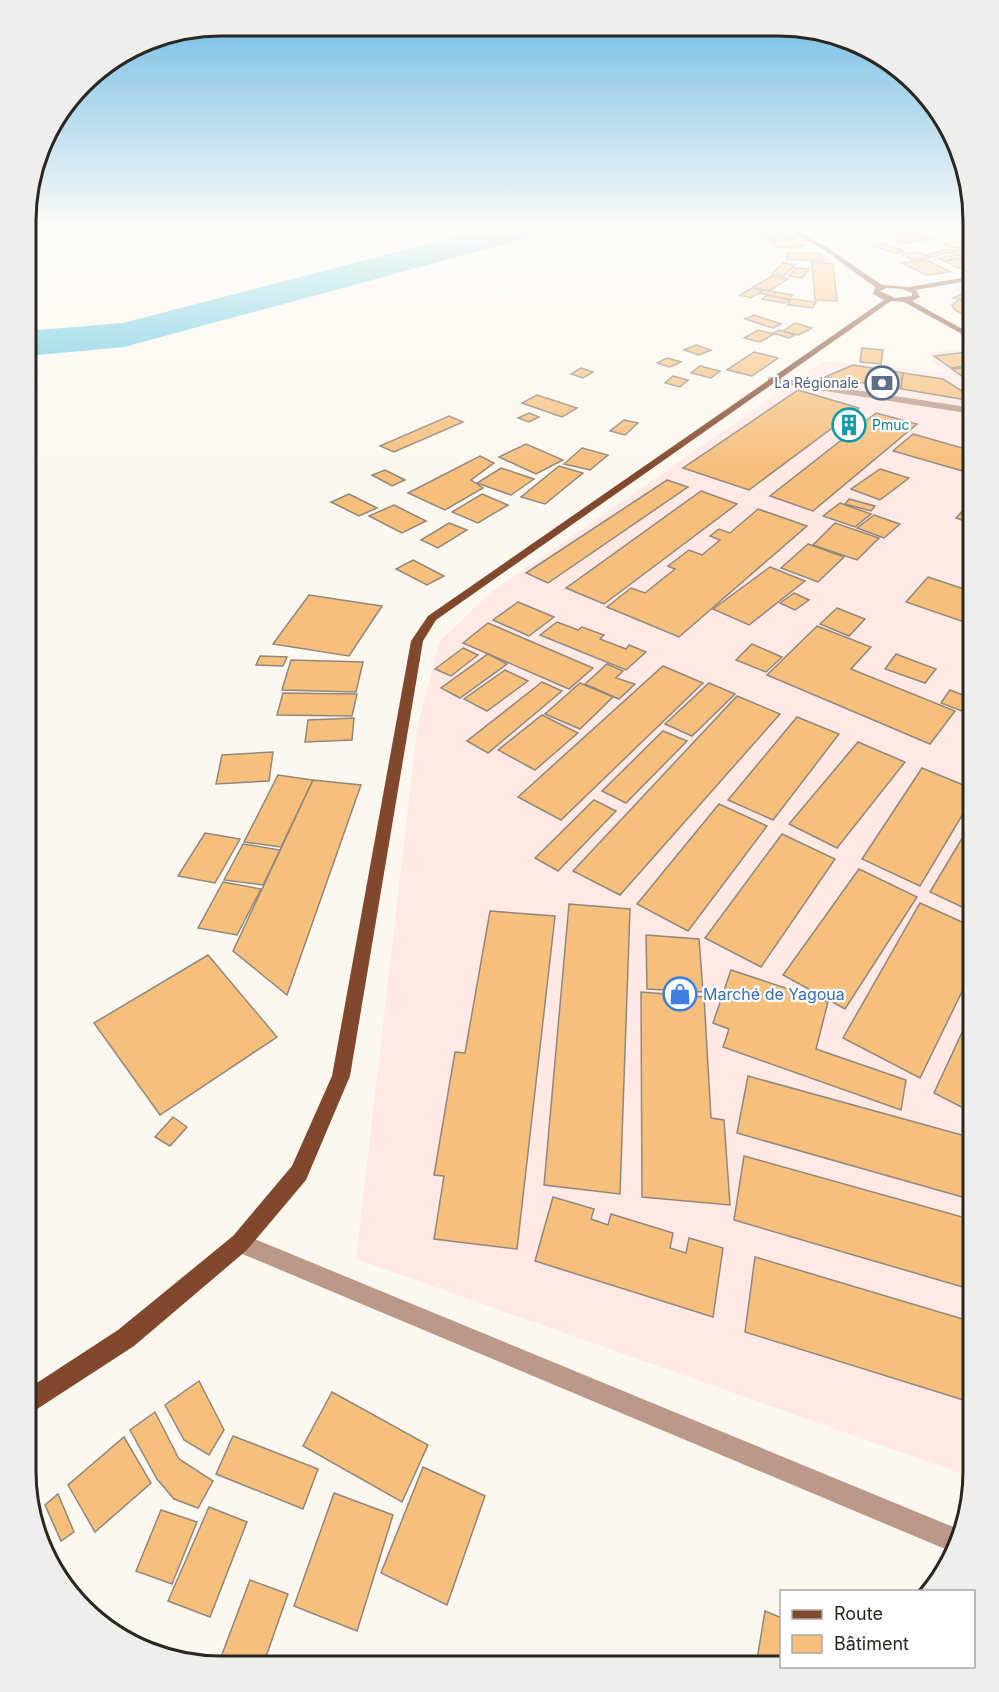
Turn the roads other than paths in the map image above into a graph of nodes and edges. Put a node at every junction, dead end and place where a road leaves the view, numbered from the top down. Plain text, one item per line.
1 (862, 311) edge
2 (926, 311) edge
3 (963, 332) edge
4 (771, 380) junction
5 (963, 409) edge
6 (240, 1243) junction
7 (36, 1396) edge
8 (950, 1539) edge

1 - 4 main road
2 - 3 main road
4 - 5 street
4 - 6 main road
6 - 7 main road
6 - 8 street

